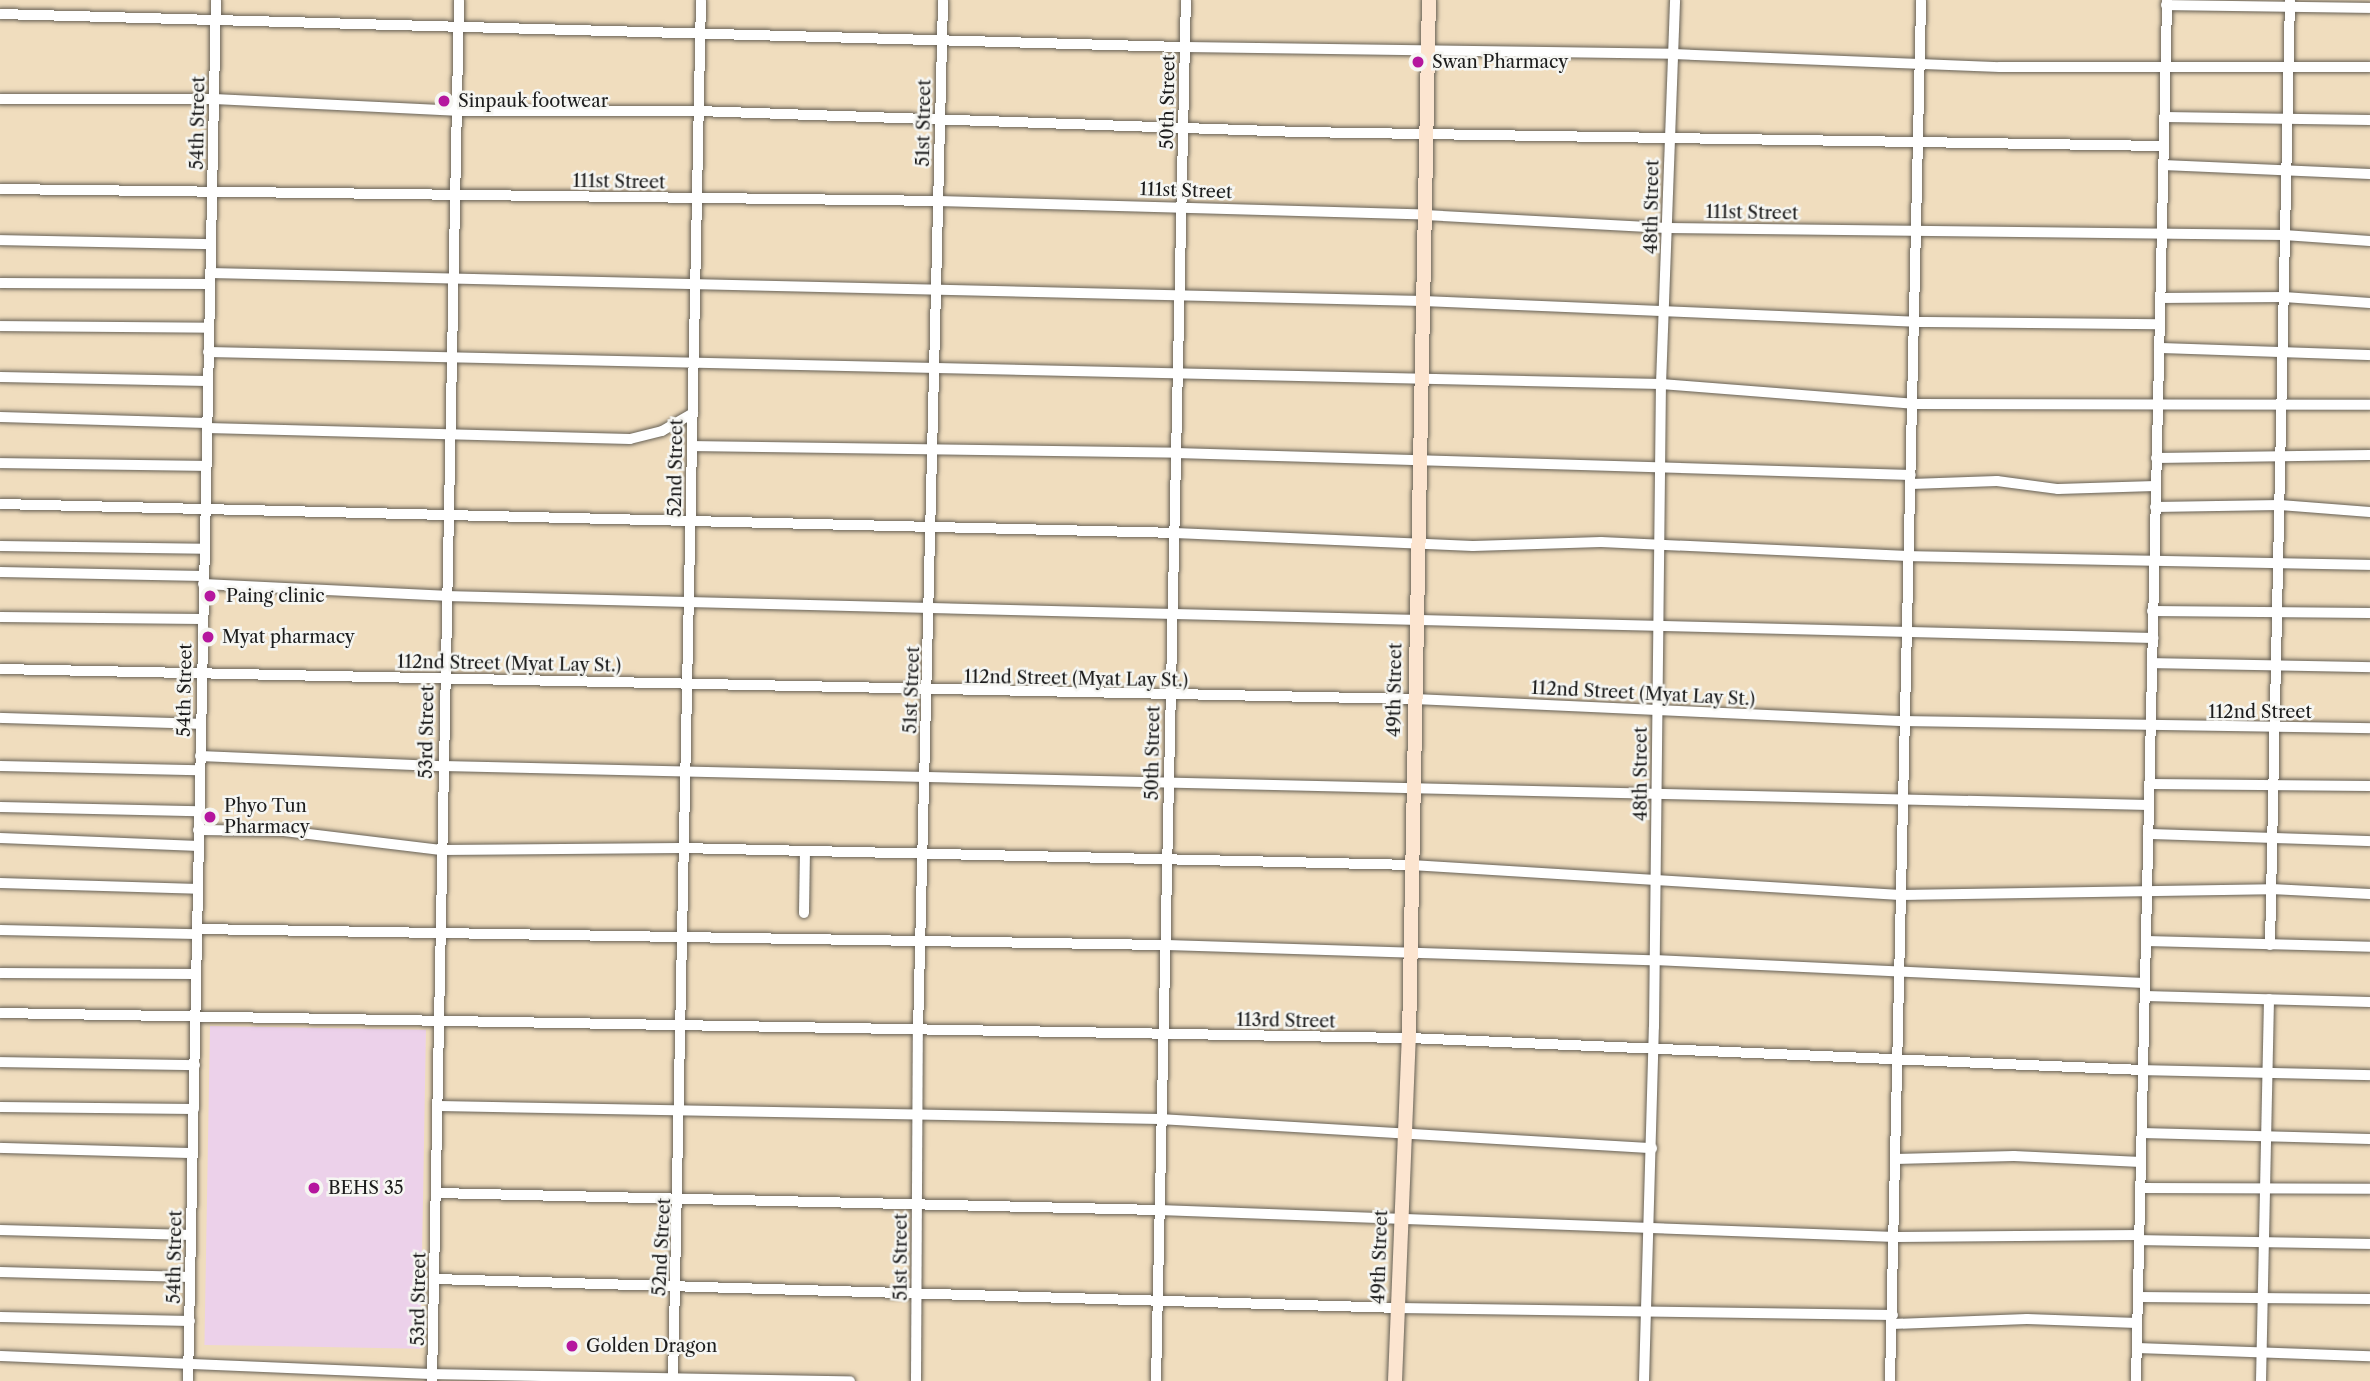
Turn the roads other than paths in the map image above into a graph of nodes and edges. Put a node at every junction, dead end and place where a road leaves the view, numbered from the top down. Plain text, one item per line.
1 (216, 0) edge
2 (459, 0) edge
3 (701, 0) edge
4 (943, 0) edge
5 (1186, 0) edge
6 (1429, 0) edge
7 (1675, 0) edge
8 (1921, 0) edge
9 (2166, 3) edge
10 (2290, 3) edge
11 (2370, 8) edge
12 (0, 14) edge
13 (215, 22) junction
14 (459, 29) junction
15 (700, 32) junction
16 (942, 40) junction
17 (1185, 47) junction
18 (1428, 52) junction
19 (1673, 54) junction
20 (1917, 64) junction
21 (2165, 64) junction
22 (2290, 64) junction
23 (2370, 67) edge
24 (0, 99) edge
25 (214, 99) junction
26 (456, 111) junction
27 (698, 111) junction
28 (2164, 117) junction
29 (2288, 117) junction
30 (940, 119) junction
31 (2370, 120) edge
32 (1183, 125) junction
33 (1426, 133) junction
34 (1669, 139) junction
35 (1919, 142) junction
36 (2163, 146) junction
37 (2163, 165) junction
38 (2286, 172) junction
39 (2370, 174) edge
40 (0, 189) edge
41 (212, 190) junction
42 (455, 194) junction
43 (697, 200) junction
44 (938, 201) junction
45 (1182, 206) junction
46 (1426, 215) junction
47 (1667, 228) junction
48 (1917, 232) junction
49 (2161, 234) junction
50 (2284, 235) junction
51 (0, 240) edge
52 (2370, 241) edge
53 (210, 244) junction
54 (210, 278) junction
55 (452, 280) junction
56 (0, 283) edge
57 (696, 285) junction
58 (939, 290) junction
59 (2284, 297) junction
60 (2160, 298) junction
61 (1178, 299) junction
62 (1423, 301) junction
63 (2370, 303) edge
64 (1664, 309) junction
65 (1916, 322) junction
66 (2160, 324) junction
67 (0, 326) edge
68 (209, 328) junction
69 (2159, 348) junction
70 (2283, 351) junction
71 (208, 352) junction
72 (2370, 355) edge
73 (450, 356) junction
74 (692, 364) junction
75 (935, 370) junction
76 (0, 377) edge
77 (1177, 377) junction
78 (207, 381) junction
79 (1422, 382) junction
80 (1661, 384) junction
81 (2158, 403) junction
82 (1913, 404) junction
83 (2370, 405) edge
84 (2285, 406) junction
85 (693, 413) junction
86 (0, 417) edge
87 (206, 426) junction
88 (447, 434) junction
89 (694, 446) junction
90 (933, 449) junction
91 (1176, 453) junction
92 (2370, 455) edge
93 (2283, 457) junction
94 (2156, 458) junction
95 (1419, 462) junction
96 (0, 463) edge
97 (206, 466) junction
98 (1661, 468) junction
99 (1911, 480) junction
100 (2155, 486) junction
101 (0, 504) edge
102 (2280, 506) junction
103 (2155, 507) junction
104 (205, 509) junction
105 (2370, 512) edge
106 (446, 514) junction
107 (691, 521) junction
108 (931, 530) junction
109 (1175, 533) junction
110 (1418, 541) junction
111 (0, 546) edge
112 (1659, 548) junction
113 (204, 549) junction
114 (1908, 556) junction
115 (2154, 561) junction
116 (2277, 562) junction
117 (2370, 565) edge
118 (0, 572) edge
119 (203, 580) junction
120 (445, 596) junction
121 (687, 602) junction
122 (930, 609) junction
123 (2152, 611) junction
124 (2370, 612) edge
125 (2277, 613) junction
126 (1172, 615) junction
127 (0, 617) edge
128 (1415, 618) junction
129 (202, 619) junction
130 (1658, 625) junction
131 (1907, 633) junction
132 (2152, 638) junction
133 (2152, 663) junction
134 (2277, 665) junction
135 (2370, 667) edge
136 (0, 669) edge
137 (201, 672) junction
138 (444, 679) junction
139 (684, 684) junction
140 (928, 692) junction
141 (1170, 697) junction
142 (1414, 699) junction
143 (1657, 711) junction
144 (0, 718) edge
145 (1906, 721) junction
146 (201, 724) junction
147 (2151, 727) junction
148 (2275, 727) junction
149 (2370, 728) edge
150 (200, 756) junction
151 (0, 766) edge
152 (443, 766) junction
153 (199, 770) junction
154 (682, 771) junction
155 (925, 774) junction
156 (1168, 781) junction
157 (2151, 784) junction
158 (1412, 786) junction
159 (2370, 786) edge
160 (2271, 788) junction
161 (1658, 794) junction
162 (1905, 802) junction
163 (2149, 805) junction
164 (0, 807) edge
165 (199, 811) junction
166 (198, 830) junction
167 (2148, 834) junction
168 (0, 838) edge
169 (2272, 839) junction
170 (2370, 841) edge
171 (199, 846) junction
172 (681, 848) junction
173 (441, 850) junction
174 (805, 852) junction
175 (924, 856) junction
176 (1166, 862) junction
177 (1411, 865) junction
178 (1655, 877) junction
179 (0, 883) edge
180 (2272, 888) junction
181 (198, 889) junction
182 (2147, 889) junction
183 (2370, 894) edge
184 (1900, 895) junction
185 (804, 913) dead end
186 (197, 929) junction
187 (0, 930) edge
188 (442, 933) junction
189 (679, 936) junction
190 (2146, 942) junction
191 (921, 943) junction
192 (1164, 945) junction
193 (2270, 945) junction
194 (2370, 947) edge
195 (1410, 953) junction
196 (1654, 960) junction
197 (1899, 971) junction
198 (0, 973) edge
199 (196, 974) junction
200 (2144, 983) junction
201 (2145, 996) junction
202 (2269, 999) junction
203 (2370, 1002) edge
204 (0, 1013) edge
205 (196, 1017) junction
206 (440, 1022) junction
207 (680, 1026) junction
208 (918, 1031) junction
209 (1162, 1036) junction
210 (1409, 1038) junction
211 (1654, 1051) junction
212 (1898, 1060) junction
213 (0, 1062) edge
214 (195, 1065) junction
215 (2143, 1070) junction
216 (2267, 1071) junction
217 (2370, 1075) edge
218 (439, 1106) junction
219 (0, 1107) edge
220 (194, 1109) junction
221 (680, 1114) junction
222 (918, 1115) junction
223 (1160, 1119) junction
224 (2141, 1133) junction
225 (1403, 1134) junction
226 (2266, 1136) junction
227 (2370, 1139) edge
228 (0, 1148) edge
229 (1652, 1148) junction
230 (193, 1153) junction
231 (1895, 1159) junction
232 (2141, 1161) junction
233 (2140, 1188) junction
234 (2265, 1189) junction
235 (2370, 1189) edge
236 (437, 1193) junction
237 (680, 1196) junction
238 (917, 1205) junction
239 (1159, 1210) junction
240 (1401, 1222) junction
241 (0, 1230) edge
242 (1647, 1230) junction
243 (191, 1235) junction
244 (1896, 1237) junction
245 (2139, 1238) junction
246 (2264, 1242) junction
247 (2370, 1244) edge
248 (0, 1272) edge
249 (190, 1277) junction
250 (435, 1279) junction
251 (675, 1287) junction
252 (916, 1291) junction
253 (2138, 1297) junction
254 (2263, 1298) junction
255 (2370, 1298) edge
256 (1157, 1299) junction
257 (1398, 1308) junction
258 (1645, 1310) junction
259 (0, 1317) edge
260 (1893, 1320) junction
261 (190, 1321) junction
262 (2137, 1323) junction
263 (2137, 1348) junction
264 (2262, 1352) junction
265 (0, 1356) edge
266 (2370, 1356) edge
267 (189, 1362) junction
268 (432, 1378) edge
269 (673, 1378) edge
270 (188, 1381) edge
271 (850, 1381) edge
272 (916, 1381) edge
273 (1156, 1381) edge
274 (1395, 1381) edge
275 (1644, 1381) edge
276 (1890, 1381) edge
277 (2136, 1381) edge
278 (2261, 1381) edge

1 - 13 street, 54th Street
2 - 14 street, 53rd Street
3 - 15 street, 52nd Street
4 - 16 street, 51st Street
5 - 17 street, 50th Street
6 - 18 main road, 49th Street
7 - 19 street, 48th Street
8 - 20 street
9 - 10 street
9 - 21 street
10 - 11 street
10 - 22 street
12 - 13 street
13 - 14 street
13 - 25 street, 54th Street
14 - 15 street
14 - 26 street, 53rd Street
15 - 16 street
15 - 27 street, 52nd Street
16 - 17 street
16 - 30 street, 51st Street
17 - 18 street
17 - 32 street, 50th Street
18 - 19 street
18 - 33 main road, 49th Street
19 - 20 street
19 - 34 street, 48th Street
20 - 21 street
20 - 35 street
21 - 22 street
21 - 28 street
22 - 23 street
22 - 29 street
24 - 25 street
25 - 26 street
25 - 41 street, 54th Street
26 - 27 street
26 - 42 street, 53rd Street
27 - 30 street
27 - 43 street, 52nd Street
28 - 29 street
28 - 36 street
29 - 31 street
29 - 38 street
30 - 32 street
30 - 44 street, 51st Street
32 - 33 street
32 - 45 street, 50th Street
33 - 34 street
33 - 46 main road, 49th Street
34 - 35 street
34 - 47 street, 48th Street
35 - 36 street
35 - 48 street
36 - 37 street
37 - 38 street
37 - 49 street
38 - 39 street
38 - 50 street
40 - 41 street, 111st Street
41 - 42 street, 111st Street
41 - 53 street, 54th Street
42 - 43 street, 111st Street
42 - 55 street, 53rd Street
43 - 44 street, 111st Street
43 - 57 street, 52nd Street
44 - 45 street, 111st Street
44 - 58 street, 51st Street
45 - 46 street, 111st Street
45 - 61 street, 50th Street
46 - 47 street, 111st Street
46 - 62 main road, 49th Street
47 - 48 street, 111st Street
47 - 64 street, 48th Street
48 - 49 street, 111st Street
48 - 65 street
49 - 50 street, 111st Street
49 - 60 street
50 - 52 street, 111st Street
50 - 59 street
51 - 53 street
53 - 54 street, 54th Street
54 - 55 street
54 - 56 street
54 - 68 street, 54th Street
55 - 57 street
55 - 73 street, 53rd Street
57 - 58 street
57 - 74 street, 52nd Street
58 - 61 street
58 - 75 street, 51st Street
59 - 60 street
59 - 63 street
59 - 70 street
60 - 66 street
61 - 62 street
61 - 77 street, 50th Street
62 - 64 street
62 - 79 main road, 49th Street
64 - 65 street
64 - 80 street, 48th Street
65 - 66 street
65 - 82 street
66 - 69 street
67 - 68 street
68 - 71 street, 54th Street
69 - 70 street
69 - 81 street
70 - 72 street
70 - 84 street
71 - 73 street
71 - 78 street, 54th Street
73 - 74 street
73 - 88 street, 53rd Street
74 - 75 street
74 - 85 street, 52nd Street
75 - 77 street
75 - 90 street, 51st Street
76 - 78 street
77 - 79 street
77 - 91 street, 50th Street
78 - 87 street, 54th Street
79 - 80 street
79 - 95 main road, 49th Street
80 - 82 street
80 - 98 street, 48th Street
81 - 82 street
81 - 84 street
81 - 94 street
82 - 99 street
83 - 84 street
84 - 93 street
85 - 88 street
85 - 89 street, 52nd Street
86 - 87 street
87 - 88 street
87 - 97 street, 54th Street
88 - 106 street, 53rd Street
89 - 90 street
89 - 107 street, 52nd Street
90 - 91 street
90 - 108 street, 51st Street
91 - 95 street
91 - 109 street, 50th Street
92 - 93 street
93 - 94 street
93 - 102 street
94 - 100 street
95 - 98 street
95 - 110 main road, 49th Street
96 - 97 street
97 - 104 street, 54th Street
98 - 99 street
98 - 112 street, 48th Street
99 - 100 street
99 - 114 street
100 - 103 street
101 - 104 street
102 - 103 street
102 - 105 street
102 - 116 street
103 - 115 street
104 - 106 street
104 - 113 street, 54th Street
106 - 107 street
106 - 120 street, 53rd Street
107 - 108 street
107 - 121 street, 52nd Street
108 - 109 street
108 - 122 street, 51st Street
109 - 110 street
109 - 126 street, 50th Street
110 - 112 street
110 - 128 main road, 49th Street
111 - 113 street
112 - 114 street
112 - 130 street, 48th Street
113 - 119 street, 54th Street
114 - 115 street
114 - 131 street
115 - 116 street
115 - 123 street
116 - 117 street
116 - 125 street
118 - 119 street
119 - 120 street
119 - 129 street, 54th Street
120 - 121 street
120 - 138 street, 53rd Street
121 - 122 street
121 - 139 street, 52nd Street
122 - 126 street
122 - 140 street, 51st Street
123 - 125 street
123 - 132 street
124 - 125 street
125 - 134 street
126 - 128 street
126 - 141 street, 50th Street
127 - 129 street
128 - 130 street
128 - 142 main road, 49th Street
129 - 137 street, 54th Street
130 - 131 street
130 - 143 street, 48th Street
131 - 132 street
131 - 145 street
132 - 133 street
133 - 134 street
133 - 147 street
134 - 135 street
134 - 148 street
136 - 137 street, 112nd Street (Myat Lay St.)
137 - 138 street, 112nd Street (Myat Lay St.)
137 - 146 street, 54th Street
138 - 139 street, 112nd Street (Myat Lay St.)
138 - 152 street, 53rd Street
139 - 140 street, 112nd Street (Myat Lay St.)
139 - 154 street, 52nd Street
140 - 141 street, 112nd Street (Myat Lay St.)
140 - 155 street, 51st Street
141 - 142 street, 112nd Street (Myat Lay St.)
141 - 156 street, 50th Street
142 - 143 street, 112nd Street (Myat Lay St.)
142 - 158 main road, 49th Street
143 - 145 street, 112nd Street (Myat Lay St.)
143 - 161 street, 48th Street
144 - 146 street
145 - 147 street, 112nd Street (Myat Lay St.)
145 - 162 street
146 - 150 street, 54th Street
147 - 148 street, 112nd Street
147 - 157 street
148 - 149 street, 112nd Street
148 - 160 street
150 - 152 street
150 - 153 street, 54th Street
151 - 153 street
152 - 154 street
152 - 173 street, 53rd Street
153 - 165 street, 54th Street
154 - 155 street
154 - 172 street, 52nd Street
155 - 156 street
155 - 175 street, 51st Street
156 - 158 street
156 - 176 street, 50th Street
157 - 160 street
157 - 163 street
158 - 161 street
158 - 177 main road, 49th Street
159 - 160 street
160 - 169 street
161 - 162 street
161 - 178 street, 48th Street
162 - 163 street
162 - 184 street
163 - 167 street
164 - 165 street
165 - 166 street, 54th Street
166 - 171 street, 54th Street
166 - 173 street
167 - 169 street
167 - 182 street
168 - 171 street
169 - 170 street
169 - 180 street
171 - 181 street, 54th Street
172 - 173 street
172 - 174 street
172 - 189 street, 52nd Street
173 - 188 street, 53rd Street
174 - 175 street
174 - 185 street
175 - 176 street
175 - 191 street, 51st Street
176 - 177 street
176 - 192 street, 50th Street
177 - 178 street
177 - 195 main road, 49th Street
178 - 184 street
178 - 196 street, 48th Street
179 - 181 street
180 - 182 street
180 - 183 street
180 - 193 street
181 - 186 street, 54th Street
182 - 184 street
182 - 190 street
184 - 197 street
186 - 187 street
186 - 188 street
186 - 199 street, 54th Street
188 - 189 street
188 - 206 street, 53rd Street
189 - 191 street
189 - 207 street, 52nd Street
190 - 193 street
190 - 200 street
191 - 192 street
191 - 208 street, 51st Street
192 - 195 street
192 - 209 street, 50th Street
193 - 194 street
195 - 196 street
195 - 210 main road, 49th Street
196 - 197 street
196 - 211 street, 48th Street
197 - 200 street
197 - 212 street
198 - 199 street
199 - 205 street, 54th Street
200 - 201 street
201 - 202 street
201 - 215 street
202 - 203 street
202 - 216 street
204 - 205 street, 113rd Street
205 - 206 street, 113rd Street
205 - 214 street, 54th Street
206 - 207 street, 113rd Street
206 - 218 street, 53rd Street
207 - 208 street, 113rd Street
207 - 221 street, 52nd Street
208 - 209 street, 113rd Street
208 - 222 street, 51st Street
209 - 210 street, 113rd Street
209 - 223 street, 50th Street
210 - 211 street, 113rd Street
210 - 225 main road, 49th Street
211 - 212 street
211 - 229 street, 48th Street
212 - 215 street
212 - 231 street
213 - 214 street
214 - 220 street, 54th Street
215 - 216 street
215 - 224 street
216 - 217 street
216 - 226 street
218 - 221 street
218 - 236 street, 53rd Street
219 - 220 street
220 - 230 street, 54th Street
221 - 222 street
221 - 237 street, 52nd Street
222 - 223 street
222 - 238 street, 51st Street
223 - 225 street
223 - 239 street, 50th Street
224 - 226 street
224 - 232 street
225 - 229 street
225 - 240 main road, 49th Street
226 - 227 street
226 - 234 street
228 - 230 street
229 - 242 street, 48th Street
230 - 243 street, 54th Street
231 - 232 street
231 - 244 street
232 - 233 street
233 - 234 street
233 - 245 street
234 - 235 street
234 - 246 street
236 - 237 street
236 - 250 street, 53rd Street
237 - 238 street
237 - 251 street, 52nd Street
238 - 239 street
238 - 252 street, 51st Street
239 - 240 street
239 - 256 street, 50th Street
240 - 242 street
240 - 257 main road, 49th Street
241 - 243 street
242 - 244 street
242 - 258 street, 48th Street
243 - 249 street, 54th Street
244 - 245 street
244 - 260 street
245 - 246 street
245 - 253 street
246 - 247 street
246 - 254 street
248 - 249 street
249 - 261 street, 54th Street
250 - 251 street
250 - 268 street, 53rd Street
251 - 252 street
251 - 269 street, 52nd Street
252 - 256 street
252 - 272 street, 51st Street
253 - 254 street
253 - 262 street
254 - 255 street
254 - 264 street
256 - 257 street
256 - 273 street, 50th Street
257 - 258 street
257 - 274 main road, 49th Street
258 - 260 street
258 - 275 street, 48th Street
259 - 261 street
260 - 262 street
260 - 276 street
261 - 267 street, 54th Street
262 - 263 street
263 - 264 street
263 - 277 street
264 - 266 street
264 - 278 street
265 - 267 street
267 - 268 street
267 - 270 street, 54th Street
268 - 269 street
269 - 271 street

